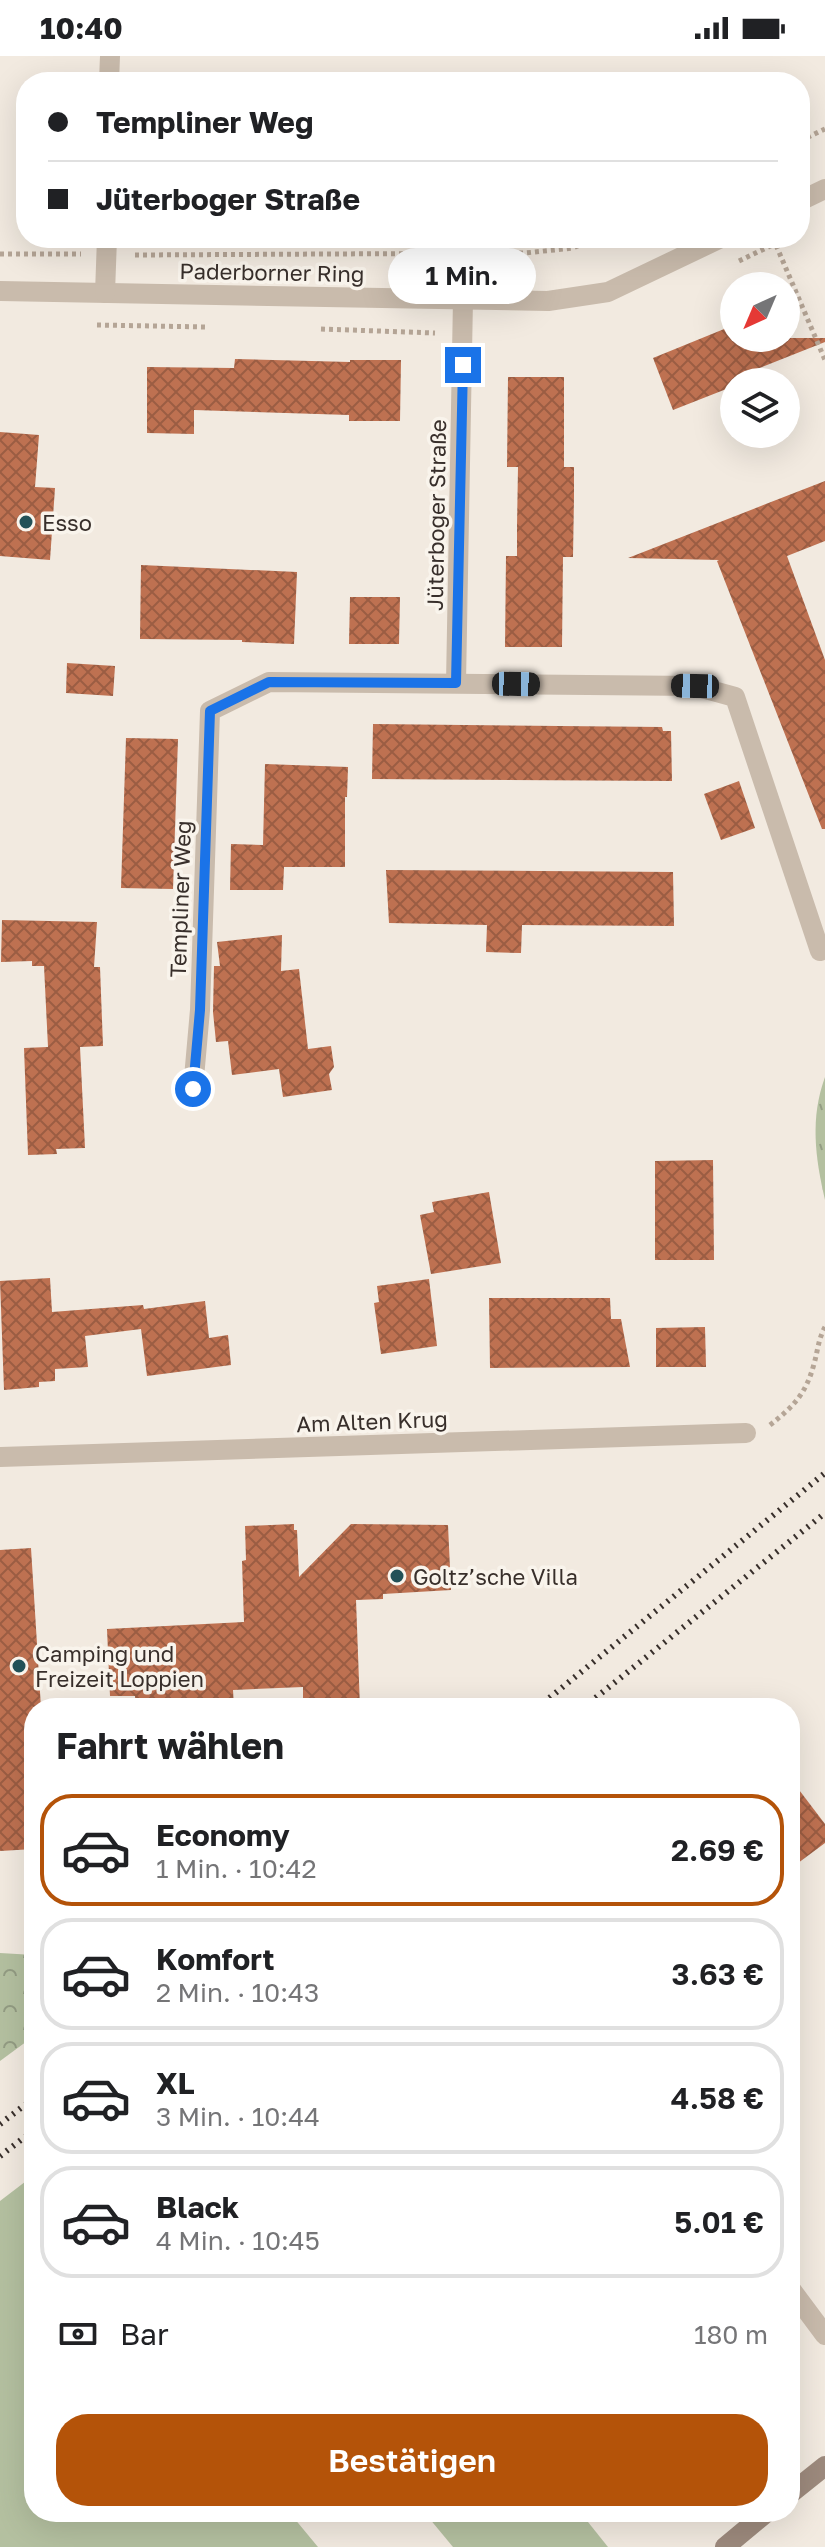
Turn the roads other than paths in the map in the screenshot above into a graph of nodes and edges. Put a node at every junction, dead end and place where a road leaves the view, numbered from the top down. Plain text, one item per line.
1 (107, 248) edge
2 (700, 248) edge
3 (0, 291) edge
4 (105, 293) junction
5 (463, 299) junction
6 (456, 683) junction
7 (820, 951) dead end
8 (193, 1089) dead end
9 (746, 1433) road end
10 (0, 1457) edge
11 (800, 2301) edge
12 (825, 2335) edge
13 (825, 2466) edge
14 (800, 2486) edge
15 (755, 2522) edge
16 (725, 2547) edge

1 - 4 street
2 - 5 street, Paderborner Ring
3 - 4 street, Paderborner Ring
4 - 5 street, Paderborner Ring
5 - 6 street, Jüterboger Straße
6 - 7 street
6 - 8 street, Templiner Weg
9 - 10 street, Am Alten Krug
11 - 12 street
13 - 14 main road
15 - 16 main road

